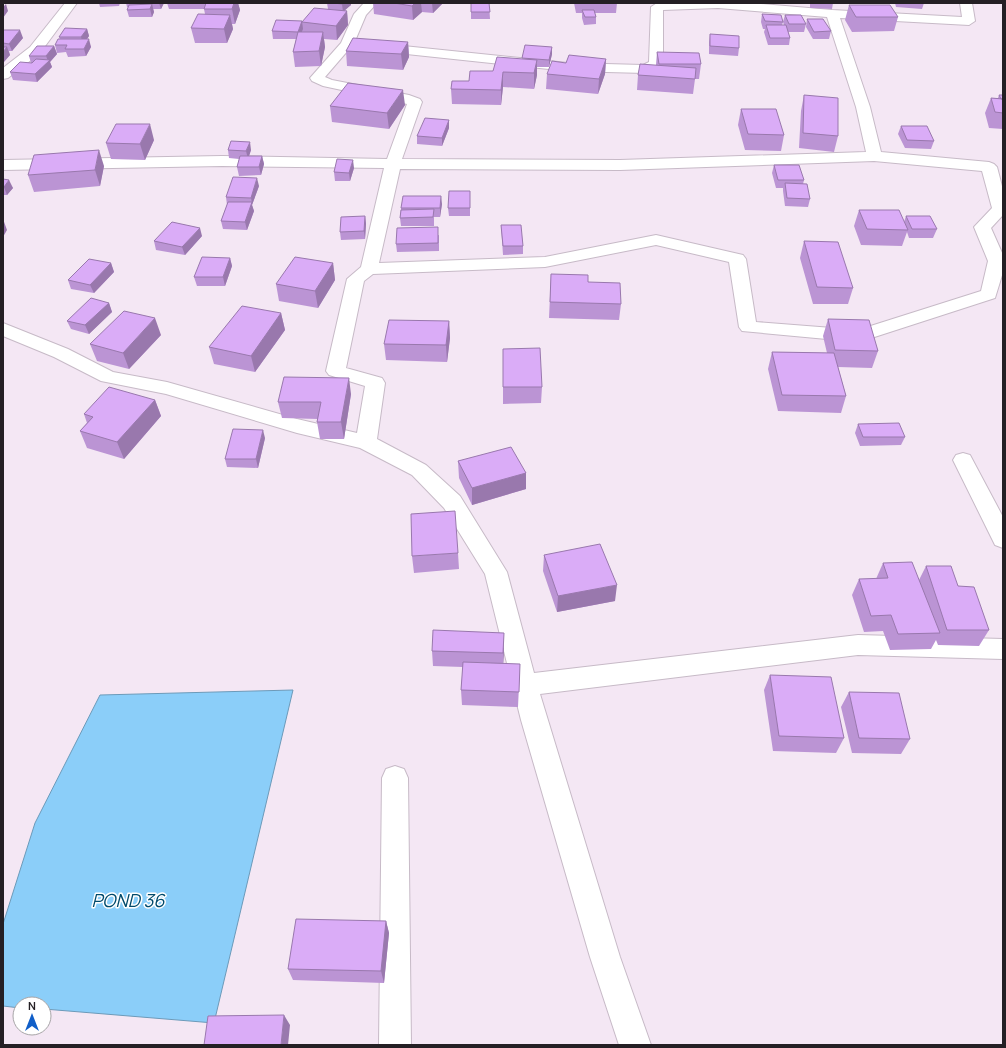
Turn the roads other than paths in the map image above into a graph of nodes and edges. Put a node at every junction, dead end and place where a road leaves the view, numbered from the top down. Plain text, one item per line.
1 (71, 3) edge
2 (371, 3) edge
3 (966, 3) edge
4 (832, 14) junction
5 (347, 44) junction
6 (3, 75) edge
7 (874, 156) junction
8 (393, 164) junction
9 (3, 165) edge
10 (369, 268) junction
11 (3, 329) edge
12 (366, 442) junction
13 (963, 460) dead end
14 (1003, 539) edge
15 (1003, 649) edge
16 (525, 684) junction
17 (395, 778) dead end
18 (395, 1045) edge
19 (635, 1045) edge

1 - 6 street
2 - 5 street
3 - 4 street
4 - 5 street
4 - 7 street
5 - 8 street
7 - 8 street
7 - 10 street
8 - 9 street
8 - 10 street
10 - 12 street
11 - 12 street
12 - 16 street
13 - 14 street
15 - 16 street
16 - 19 street
17 - 18 street

